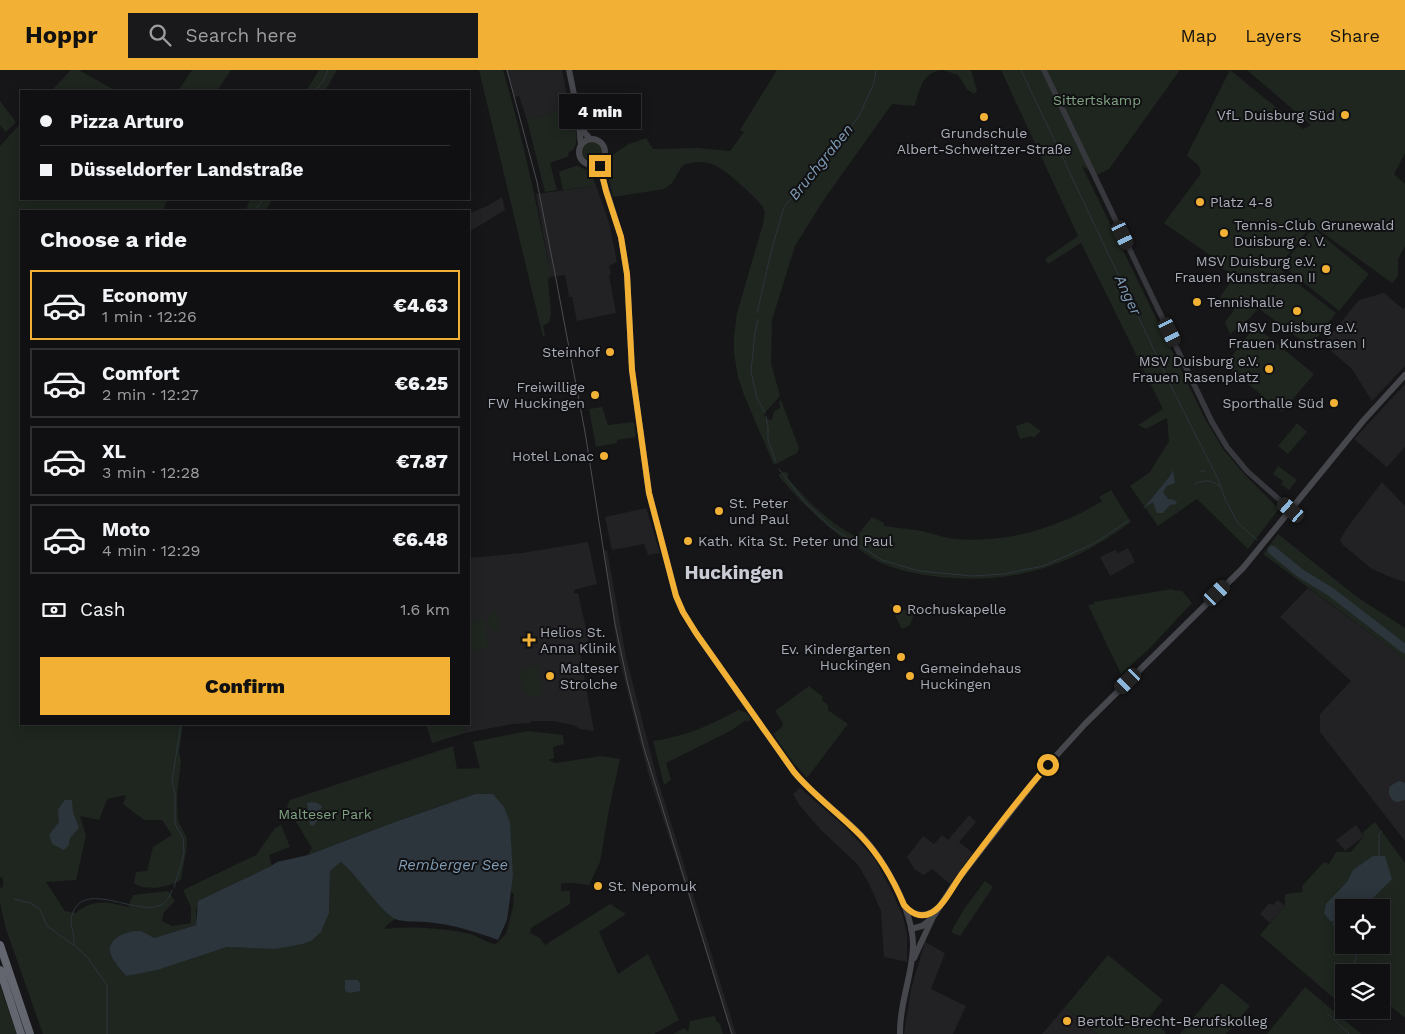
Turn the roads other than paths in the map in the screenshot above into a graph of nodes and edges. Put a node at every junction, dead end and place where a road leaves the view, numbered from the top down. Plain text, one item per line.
1 (569, 70) edge
2 (1044, 70) edge
3 (578, 114) junction
4 (590, 139) junction
5 (581, 144) junction
6 (601, 162) junction
7 (590, 165) junction
8 (606, 191) junction
9 (1405, 375) edge
10 (1291, 510) junction
11 (942, 903) junction
12 (904, 905) junction
13 (933, 917) junction
14 (911, 929) junction
15 (0, 945) edge
16 (912, 963) junction
17 (0, 970) edge
18 (21, 1034) edge
19 (30, 1034) edge
20 (900, 1034) edge

1 - 3 main road
2 - 10 street
3 - 4 main road
3 - 5 main road
4 - 5 main road
4 - 6 main road
5 - 7 main road
6 - 7 main road
6 - 8 main road
7 - 8 main road
8 - 12 main road
9 - 10 main road
10 - 11 main road
11 - 12 main road
11 - 13 main road
12 - 14 main road
13 - 14 main road
13 - 16 main road
14 - 16 main road
15 - 19 highway
16 - 20 main road
17 - 18 highway

